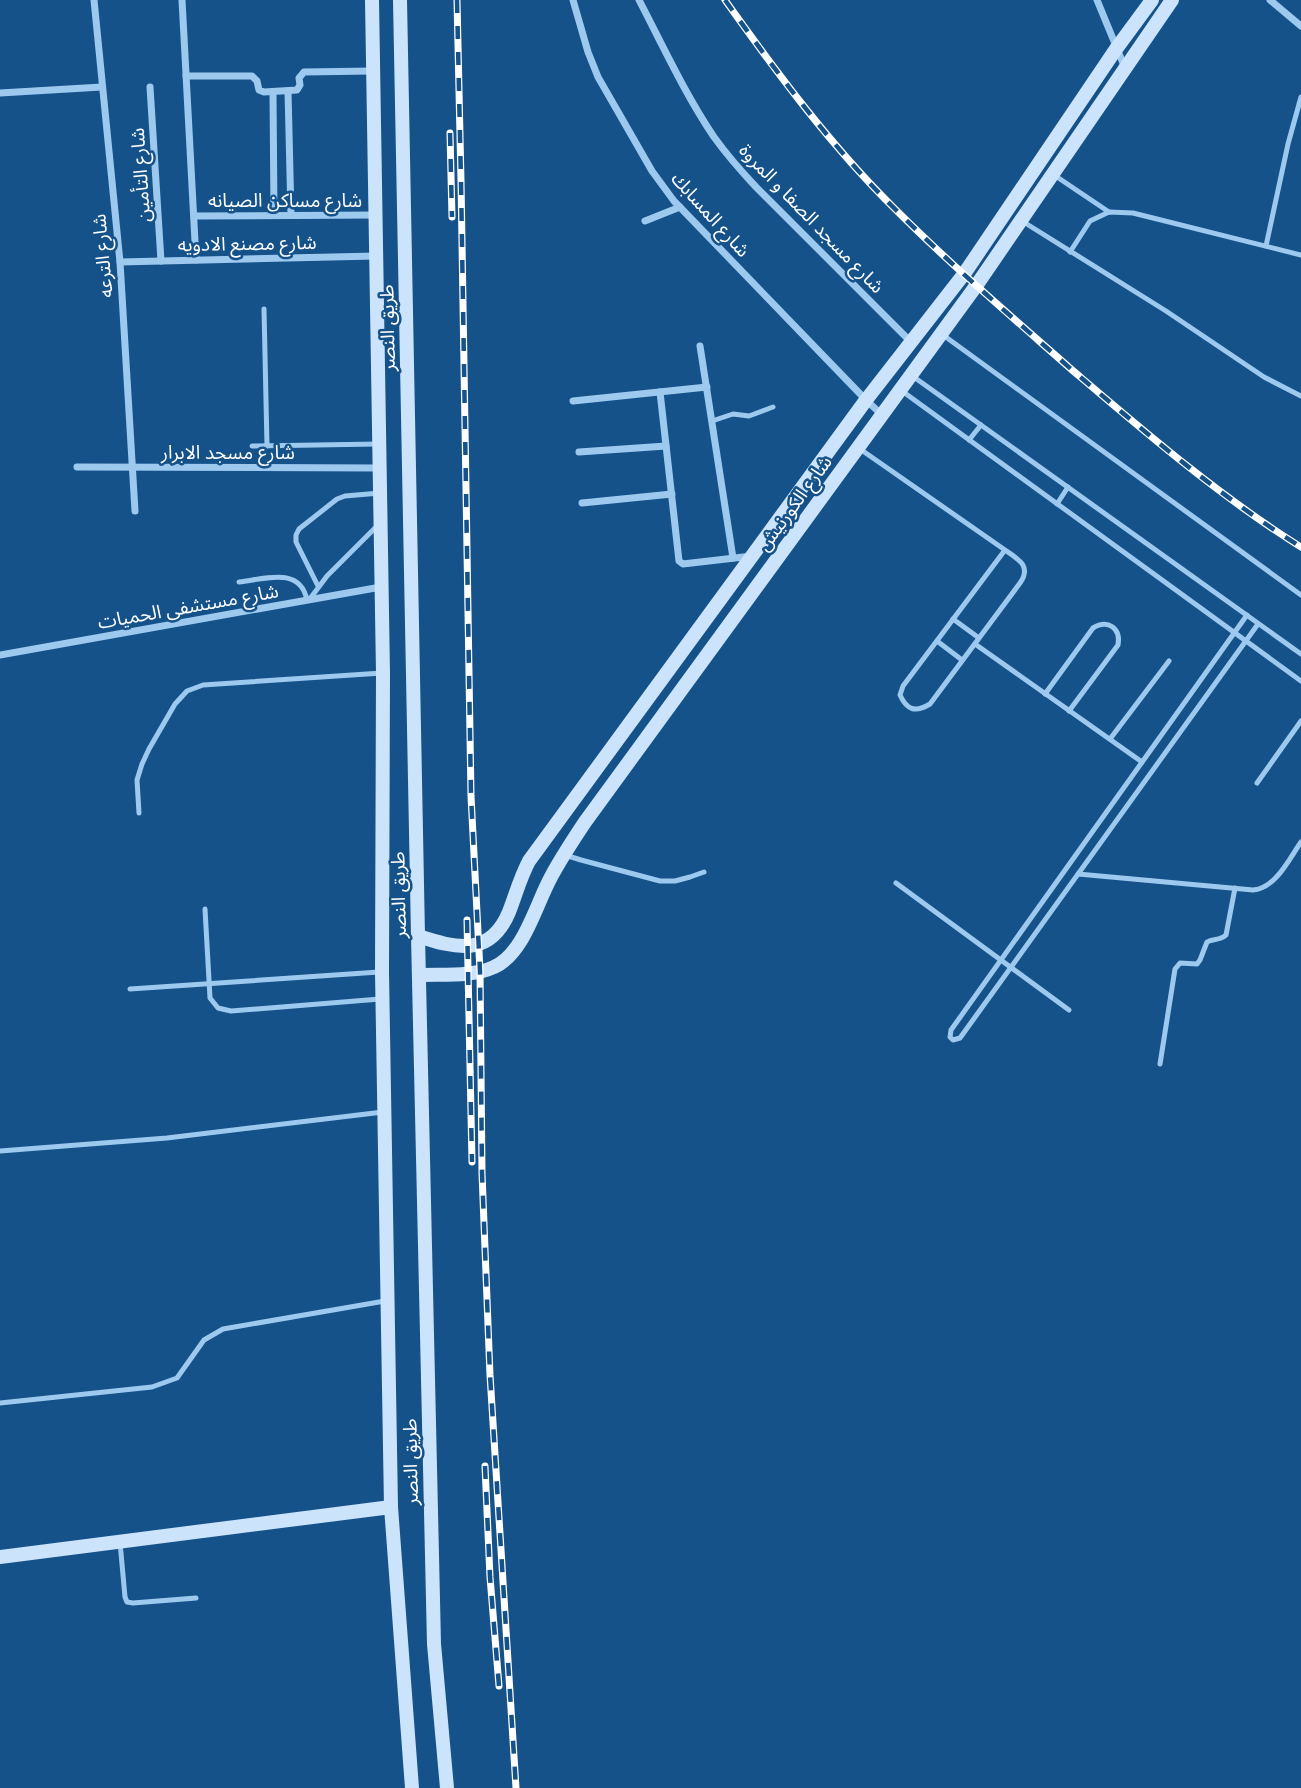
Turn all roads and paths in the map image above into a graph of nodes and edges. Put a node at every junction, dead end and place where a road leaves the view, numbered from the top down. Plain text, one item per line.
1 (94, 0) edge
2 (182, 0) edge
3 (372, 0) edge
4 (400, 0) edge
5 (573, 0) edge
6 (639, 0) edge
7 (1097, 0) edge
8 (1152, 0) edge
9 (1172, 0) edge
10 (1269, 0) edge
11 (1301, 26) edge
12 (1116, 49) junction
13 (1125, 69) junction
14 (373, 71) junction
15 (186, 76) junction
16 (102, 87) junction
17 (150, 87) dead end
18 (288, 91) junction
19 (273, 92) junction
20 (0, 93) edge
21 (1301, 97) edge
22 (1039, 165) junction
23 (1052, 174) junction
24 (680, 207) junction
25 (1008, 212) junction
26 (1109, 212) junction
27 (274, 215) junction
28 (291, 215) junction
29 (376, 215) junction
30 (194, 216) junction
31 (1022, 220) junction
32 (645, 221) dead end
33 (1266, 246) junction
34 (1070, 252) junction
35 (1301, 255) edge
36 (376, 256) junction
37 (196, 260) junction
38 (161, 261) junction
39 (120, 262) junction
40 (264, 309) dead end
41 (941, 334) junction
42 (911, 342) junction
43 (700, 345) dead end
44 (911, 374) junction
45 (707, 387) junction
46 (899, 390) junction
47 (660, 392) junction
48 (1301, 396) edge
49 (866, 400) junction
50 (573, 401) dead end
51 (773, 407) dead end
52 (881, 414) junction
53 (712, 421) junction
54 (981, 425) junction
55 (969, 440) junction
56 (379, 444) junction
57 (252, 446) dead end
58 (267, 446) junction
59 (666, 446) junction
60 (857, 447) junction
61 (579, 452) dead end
62 (77, 467) dead end
63 (133, 467) junction
64 (380, 468) junction
65 (1068, 487) junction
66 (380, 493) junction
67 (672, 494) junction
68 (582, 503) dead end
69 (1057, 504) junction
70 (135, 511) dead end
71 (380, 523) junction
72 (1005, 550) junction
73 (753, 556) junction
74 (733, 558) junction
75 (239, 582) dead end
76 (318, 586) junction
77 (381, 587) junction
78 (1301, 595) edge
79 (308, 600) junction
80 (1247, 615) junction
81 (953, 619) junction
82 (1258, 624) junction
83 (1234, 633) junction
84 (937, 641) junction
85 (977, 641) junction
86 (1246, 641) junction
87 (1301, 654) edge
88 (0, 655) edge
89 (962, 660) junction
90 (1169, 661) dead end
91 (383, 673) junction
92 (1301, 681) edge
93 (1045, 694) junction
94 (1069, 710) junction
95 (1301, 721) edge
96 (1110, 739) junction
97 (1143, 761) junction
98 (1154, 768) junction
99 (1257, 783) dead end
100 (139, 813) dead end
101 (546, 840) junction
102 (1301, 842) edge
103 (565, 855) junction
104 (1076, 855) junction
105 (1086, 863) junction
106 (704, 872) dead end
107 (1078, 874) junction
108 (896, 883) dead end
109 (1235, 888) junction
110 (205, 909) dead end
111 (418, 936) junction
112 (1001, 960) junction
113 (1011, 967) junction
114 (382, 972) junction
115 (420, 975) junction
116 (209, 984) junction
117 (130, 989) dead end
118 (383, 999) junction
119 (1069, 1010) dead end
120 (1160, 1064) dead end
121 (384, 1112) junction
122 (0, 1152) edge
123 (388, 1300) junction
124 (0, 1403) edge
125 (391, 1507) junction
126 (120, 1542) junction
127 (0, 1557) edge
128 (196, 1598) dead end
129 (412, 1788) edge
130 (447, 1788) edge

1 - 16 street, شارع الترعه
2 - 15 street
3 - 14 main road, طريق النصر
4 - 111 main road, طريق النصر
5 - 24 street, شارع المسابك
6 - 42 street, شارع مسجد الصفا و المروة
7 - 12 street
8 - 12 main road, شارع الكورنيش
9 - 13 main road, شارع الكورنيش
10 - 11 street
12 - 13 street
12 - 22 main road, شارع الكورنيش
13 - 23 main road, شارع الكورنيش
14 - 18 street
14 - 29 main road, طريق النصر
15 - 19 street
15 - 30 street
16 - 20 street
16 - 39 street, شارع الترعه
17 - 38 street, شارع التأمين
18 - 19 street
18 - 28 street
19 - 27 street
21 - 33 lane
22 - 23 main road
22 - 25 main road, شارع الكورنيش
23 - 26 lane
23 - 31 main road, شارع الكورنيش
24 - 32 street
24 - 49 street, شارع المسابك
25 - 31 main road
25 - 42 main road, شارع الكورنيش
26 - 33 lane
26 - 34 lane
27 - 28 street, شارع مساكن الصيانه
27 - 30 street, شارع مساكن الصيانه
28 - 29 street, شارع مساكن الصيانه
29 - 36 main road, طريق النصر
30 - 37 street
31 - 34 lane
31 - 41 main road, شارع الكورنيش
33 - 35 lane
34 - 48 lane
36 - 37 street, شارع مصنع الادويه
36 - 56 main road, طريق النصر
37 - 38 street, شارع مصنع الادويه
38 - 39 street, شارع مصنع الادويه
39 - 63 street, شارع الترعه
40 - 58 lane
41 - 44 main road, شارع الكورنيش
41 - 78 lane
42 - 49 main road, شارع الكورنيش
43 - 45 street
44 - 46 main road, شارع الكورنيش
44 - 54 lane
45 - 47 street
45 - 53 street
46 - 52 main road, شارع الكورنيش
46 - 55 lane
47 - 50 street
47 - 59 street
49 - 52 street, شارع المسابك
49 - 73 main road, شارع الكورنيش
51 - 53 lane
52 - 60 main road, شارع الكورنيش
53 - 74 street
54 - 55 lane
54 - 65 lane
55 - 69 lane
56 - 58 lane
56 - 64 main road, طريق النصر
57 - 58 lane
59 - 61 street
59 - 67 street
60 - 72 lane
60 - 103 main road, شارع الكورنيش
62 - 63 street, شارع مسجد الابرار
63 - 64 street, شارع مسجد الابرار
63 - 70 street, شارع الترعه
64 - 66 main road, طريق النصر
65 - 69 lane
65 - 80 lane
66 - 71 main road, طريق النصر
66 - 76 lane
67 - 68 street
67 - 74 street
69 - 83 lane
71 - 76 lane
71 - 77 main road, طريق النصر
72 - 81 lane
72 - 85 lane
73 - 74 street
73 - 101 main road, شارع الكورنيش
75 - 79 lane
76 - 79 lane
77 - 79 street, شارع مستشفى الحميات
77 - 91 main road, طريق النصر
79 - 88 street, شارع مستشفى الحميات
80 - 82 lane
80 - 83 lane
81 - 84 lane
81 - 85 lane
82 - 86 lane
82 - 87 lane
83 - 86 lane
83 - 97 lane
84 - 89 lane
84 - 89 lane
85 - 89 lane
85 - 93 lane
86 - 92 lane
86 - 98 lane
90 - 96 lane
91 - 100 lane
91 - 114 main road, طريق النصر
93 - 94 lane
93 - 94 lane
94 - 96 lane
95 - 99 lane
96 - 97 lane
97 - 98 lane
97 - 104 lane
98 - 105 lane
101 - 103 main road
101 - 111 main road, شارع الكورنيش
102 - 109 lane
103 - 106 lane
103 - 115 main road, شارع الكورنيش
104 - 105 lane
104 - 112 lane
105 - 107 lane
107 - 109 lane
107 - 113 lane
108 - 112 lane
109 - 120 lane
110 - 116 lane
111 - 115 main road, طريق النصر
112 - 113 lane
112 - 113 lane
113 - 119 lane
114 - 116 lane
114 - 118 main road, طريق النصر
115 - 130 main road, طريق النصر
116 - 117 lane
116 - 118 lane
118 - 121 main road, طريق النصر
121 - 122 lane
121 - 123 main road, طريق النصر
123 - 124 lane
123 - 125 main road, طريق النصر
125 - 126 main road
125 - 129 main road, طريق النصر
126 - 127 main road
126 - 128 lane

